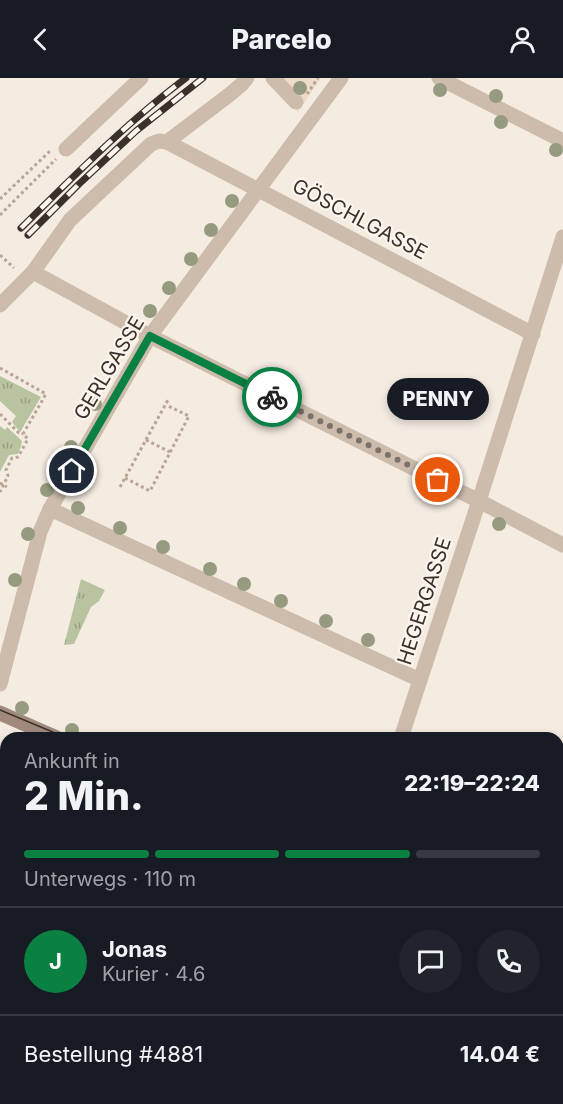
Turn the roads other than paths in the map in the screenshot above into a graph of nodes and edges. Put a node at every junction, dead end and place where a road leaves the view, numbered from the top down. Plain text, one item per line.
1 (141, 78) edge
2 (247, 78) edge
3 (273, 78) edge
4 (341, 78) edge
5 (440, 78) edge
6 (296, 102) dead end
7 (563, 141) edge
8 (167, 142) junction
9 (66, 148) road end
10 (258, 190) junction
11 (563, 237) edge
12 (33, 272) junction
13 (0, 305) edge
14 (532, 334) junction
15 (150, 336) junction
16 (479, 501) junction
17 (50, 509) junction
18 (563, 545) edge
19 (420, 680) junction
20 (0, 684) edge
21 (0, 713) edge
22 (43, 732) edge
23 (403, 732) edge

1 - 9 street
2 - 8 street
3 - 6 street
4 - 10 street, GERLGASSE
5 - 7 street
8 - 10 street, GÖSCHLGASSE
8 - 12 street
10 - 14 street, GÖSCHLGASSE
10 - 15 street, GERLGASSE
11 - 14 street, HEGERGASSE
12 - 13 street
12 - 15 street
14 - 16 street, HEGERGASSE
15 - 16 street
15 - 17 street, GERLGASSE
16 - 18 street
16 - 19 street, HEGERGASSE
17 - 19 street
17 - 20 street, GERLGASSE
19 - 23 street, HEGERGASSE
21 - 22 main road

